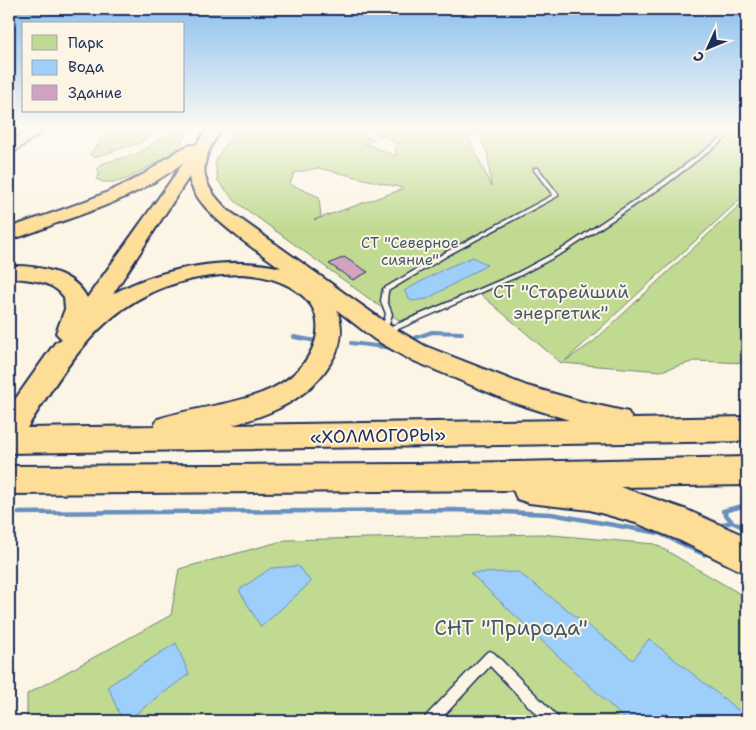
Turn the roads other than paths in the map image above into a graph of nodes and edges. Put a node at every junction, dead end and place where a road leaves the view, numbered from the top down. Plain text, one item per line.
1 (174, 162) edge
2 (188, 162) edge
3 (198, 162) edge
4 (692, 162) edge
5 (536, 169) dead end
6 (9, 234) edge
7 (9, 272) edge
8 (383, 333) junction
9 (58, 358) junction
10 (747, 429) edge
11 (673, 430) junction
12 (9, 431) edge
13 (9, 442) edge
14 (55, 442) junction
15 (747, 471) edge
16 (414, 478) junction
17 (9, 480) edge
18 (747, 556) edge
19 (431, 721) edge
20 (552, 721) edge

1 - 6 highway
2 - 9 highway
3 - 8 highway
4 - 8 lane
5 - 8 lane
7 - 9 highway
8 - 11 highway
9 - 12 highway
9 - 14 highway
10 - 11 highway, «ХОЛМОГОРЫ»
11 - 14 highway, «ХОЛМОГОРЫ»
13 - 14 highway, «ХОЛМОГОРЫ»
15 - 16 highway
16 - 17 highway
16 - 18 highway
19 - 20 lane

